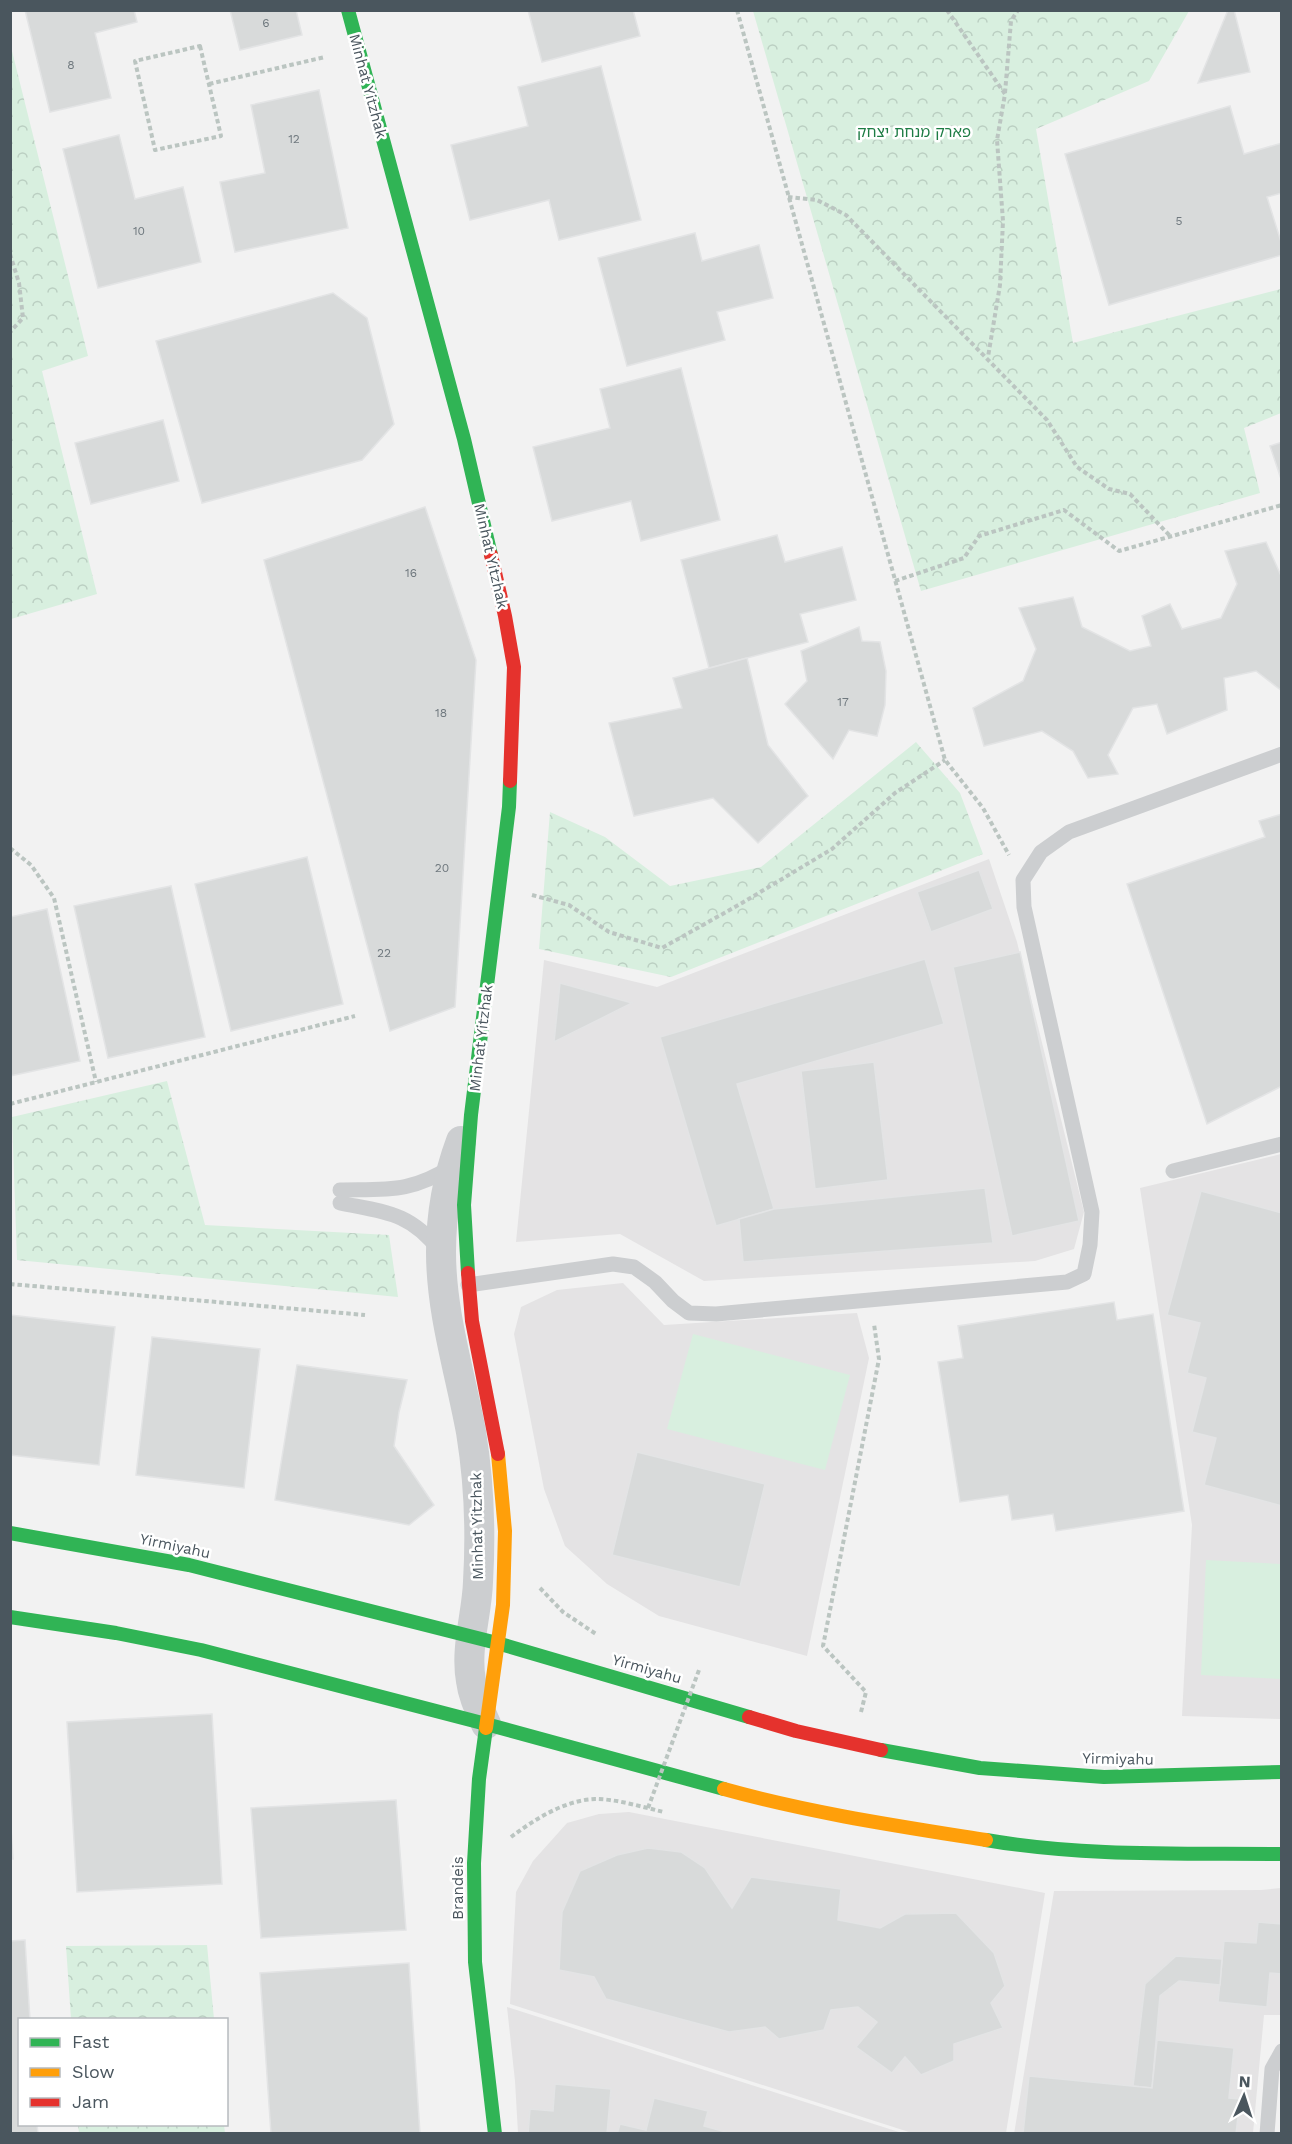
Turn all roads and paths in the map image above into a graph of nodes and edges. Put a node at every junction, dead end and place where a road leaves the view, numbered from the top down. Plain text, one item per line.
1 (348, 10) edge
2 (737, 10) edge
3 (947, 10) edge
4 (1018, 10) edge
5 (358, 49) junction
6 (209, 84) junction
7 (1005, 94) junction
8 (789, 197) junction
9 (10, 254) edge
10 (10, 332) edge
11 (988, 357) junction
12 (1281, 505) edge
13 (1170, 536) junction
14 (895, 581) junction
15 (1281, 754) edge
16 (945, 760) junction
17 (10, 848) edge
18 (1023, 880) junction
19 (499, 886) junction
20 (356, 1016) dead end
21 (96, 1082) junction
22 (10, 1104) edge
23 (471, 1115) junction
24 (1281, 1144) edge
25 (452, 1166) junction
26 (1173, 1171) dead end
27 (441, 1252) junction
28 (10, 1284) edge
29 (468, 1285) junction
30 (871, 1300) junction
31 (365, 1315) dead end
32 (10, 1533) edge
33 (537, 1585) dead end
34 (10, 1617) edge
35 (598, 1635) dead end
36 (484, 1639) junction
37 (688, 1667) dead end
38 (699, 1670) junction
39 (710, 1672) dead end
40 (486, 1724) junction
41 (852, 1745) junction
42 (1281, 1772) edge
43 (648, 1808) junction
44 (670, 1814) dead end
45 (1281, 1854) edge
46 (474, 1863) junction
47 (1281, 2051) edge
48 (495, 2133) edge
49 (1267, 2133) edge

1 - 5 street, Minhat Yitzhak
2 - 8 path
3 - 7 path
4 - 7 path
5 - 6 path
5 - 19 street, Minhat Yitzhak
6 - 6 path
7 - 11 path
8 - 11 path
8 - 14 path
9 - 10 path
11 - 13 path
12 - 13 path
13 - 14 path
14 - 16 path
15 - 18 lane
16 - 18 path
16 - 19 path
17 - 21 path
18 - 30 lane
19 - 23 street, Minhat Yitzhak
20 - 21 path
21 - 22 path
23 - 25 street, Minhat Yitzhak
23 - 29 street, Minhat Yitzhak
24 - 26 lane
25 - 27 street, Minhat Yitzhak
25 - 27 lane
27 - 36 street, Minhat Yitzhak
28 - 31 path
29 - 30 lane
29 - 36 street, Minhat Yitzhak
30 - 41 path
32 - 36 street, Yirmiyahu
33 - 35 path
34 - 40 street
36 - 40 street, Minhat Yitzhak
36 - 41 street, Yirmiyahu
37 - 38 path
38 - 39 path
38 - 43 path, bridge
40 - 45 street
40 - 46 street, Brandeis
41 - 42 street, Yirmiyahu
43 - 44 path
43 - 46 path
46 - 48 street, Brandeis
47 - 49 lane

